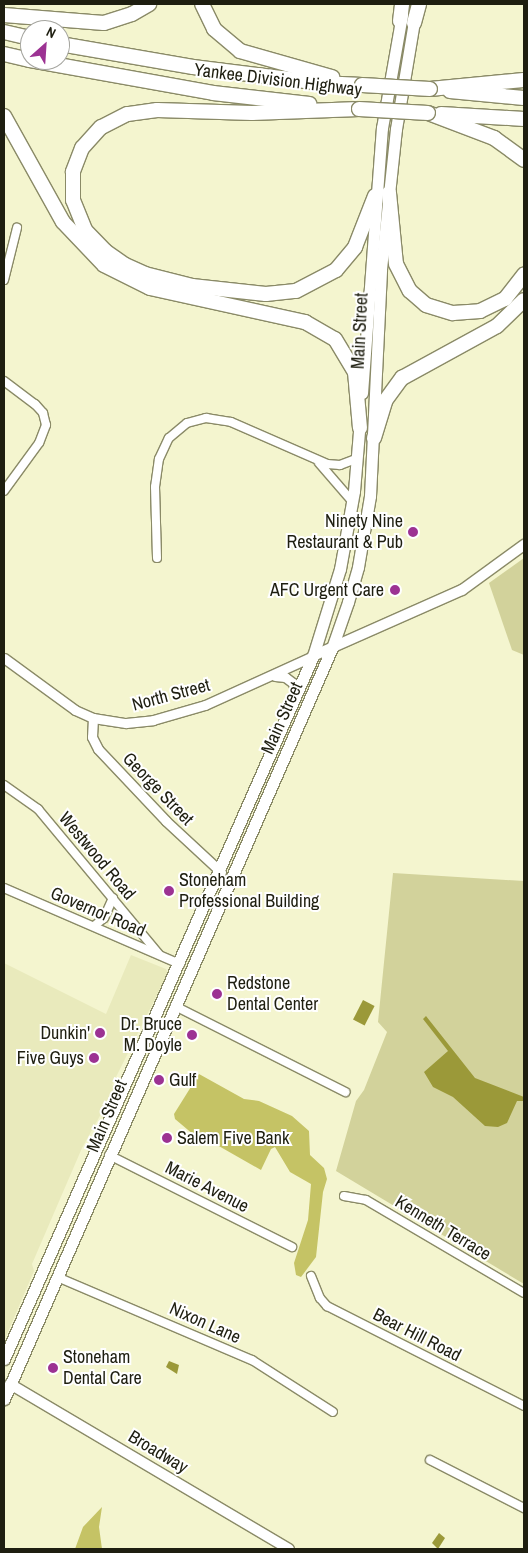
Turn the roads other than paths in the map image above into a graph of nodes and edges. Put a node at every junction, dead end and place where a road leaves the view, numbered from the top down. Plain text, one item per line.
1 (149, 4) edge
2 (202, 4) edge
3 (403, 4) edge
4 (418, 4) edge
5 (4, 15) edge
6 (407, 22) junction
7 (4, 32) edge
8 (20, 36) edge
9 (70, 46) edge
10 (4, 54) edge
11 (20, 58) edge
12 (70, 67) edge
13 (524, 80) edge
14 (362, 85) junction
15 (430, 89) junction
16 (524, 98) edge
17 (359, 109) junction
18 (428, 114) junction
19 (4, 116) edge
20 (524, 119) edge
21 (524, 160) edge
22 (389, 193) junction
23 (375, 196) junction
24 (17, 228) dead end
25 (524, 275) edge
26 (4, 280) edge
27 (524, 300) edge
28 (4, 381) edge
29 (360, 428) junction
30 (374, 438) junction
31 (358, 458) junction
32 (317, 462) junction
33 (4, 491) edge
34 (352, 501) junction
35 (524, 544) edge
36 (157, 558) dead end
37 (332, 648) junction
38 (313, 656) junction
39 (4, 658) edge
40 (272, 676) junction
41 (294, 702) junction
42 (93, 718) junction
43 (4, 785) edge
44 (221, 872) junction
45 (4, 888) edge
46 (112, 898) junction
47 (94, 926) junction
48 (159, 954) junction
49 (180, 964) junction
50 (175, 1006) junction
51 (345, 1092) dead end
52 (109, 1155) junction
53 (344, 1196) dead end
54 (292, 1247) dead end
55 (311, 1276) dead end
56 (57, 1277) junction
57 (524, 1293) edge
58 (4, 1359) edge
59 (10, 1384) junction
60 (4, 1399) edge
61 (524, 1406) edge
62 (333, 1412) dead end
63 (430, 1460) dead end
64 (524, 1508) edge
65 (289, 1549) edge

1 - 5 highway
2 - 14 highway
3 - 6 highway
4 - 6 highway
6 - 22 main road, Main Street
6 - 23 main road, Main Street
7 - 8 highway
9 - 14 highway, Yankee Division Highway
10 - 11 highway, Yankee Division Highway
12 - 17 highway, Yankee Division Highway
13 - 15 highway
14 - 15 highway, Yankee Division Highway, bridge
15 - 16 highway, Yankee Division Highway
17 - 18 highway, Yankee Division Highway, bridge
17 - 23 highway
18 - 20 highway, Yankee Division Highway
18 - 21 highway
19 - 29 highway
22 - 25 highway
22 - 30 main road, Main Street
23 - 29 main road, Main Street
24 - 26 street
27 - 30 highway
28 - 33 street
29 - 31 main road, Main Street
30 - 37 main road, Main Street
31 - 32 street
31 - 34 main road, Main Street
32 - 34 street
32 - 36 street
34 - 38 main road, Main Street
35 - 37 main road, North Street
37 - 38 main road, North Street
37 - 50 main road, Main Street
38 - 40 street, North Street
38 - 41 main road, Main Street
39 - 42 street, North Street
40 - 41 street
40 - 42 street, North Street
41 - 44 main road, Main Street
42 - 44 street, George Street
43 - 46 street, Westwood Road
44 - 49 main road, Main Street
45 - 47 street, Governor Road
46 - 47 street
46 - 48 street, Westwood Road
47 - 48 street, Governor Road
48 - 49 street, Governor Road
49 - 58 main road, Main Street
50 - 51 street
50 - 52 main road, Main Street
52 - 54 street, Marie Avenue
52 - 56 main road, Main Street
53 - 57 street, Kenneth Terrace
55 - 61 street, Bear Hill Road
56 - 59 main road, Main Street
56 - 62 street, Nixon Lane
59 - 60 main road, Main Street
59 - 65 main road, Broadway
63 - 64 street

